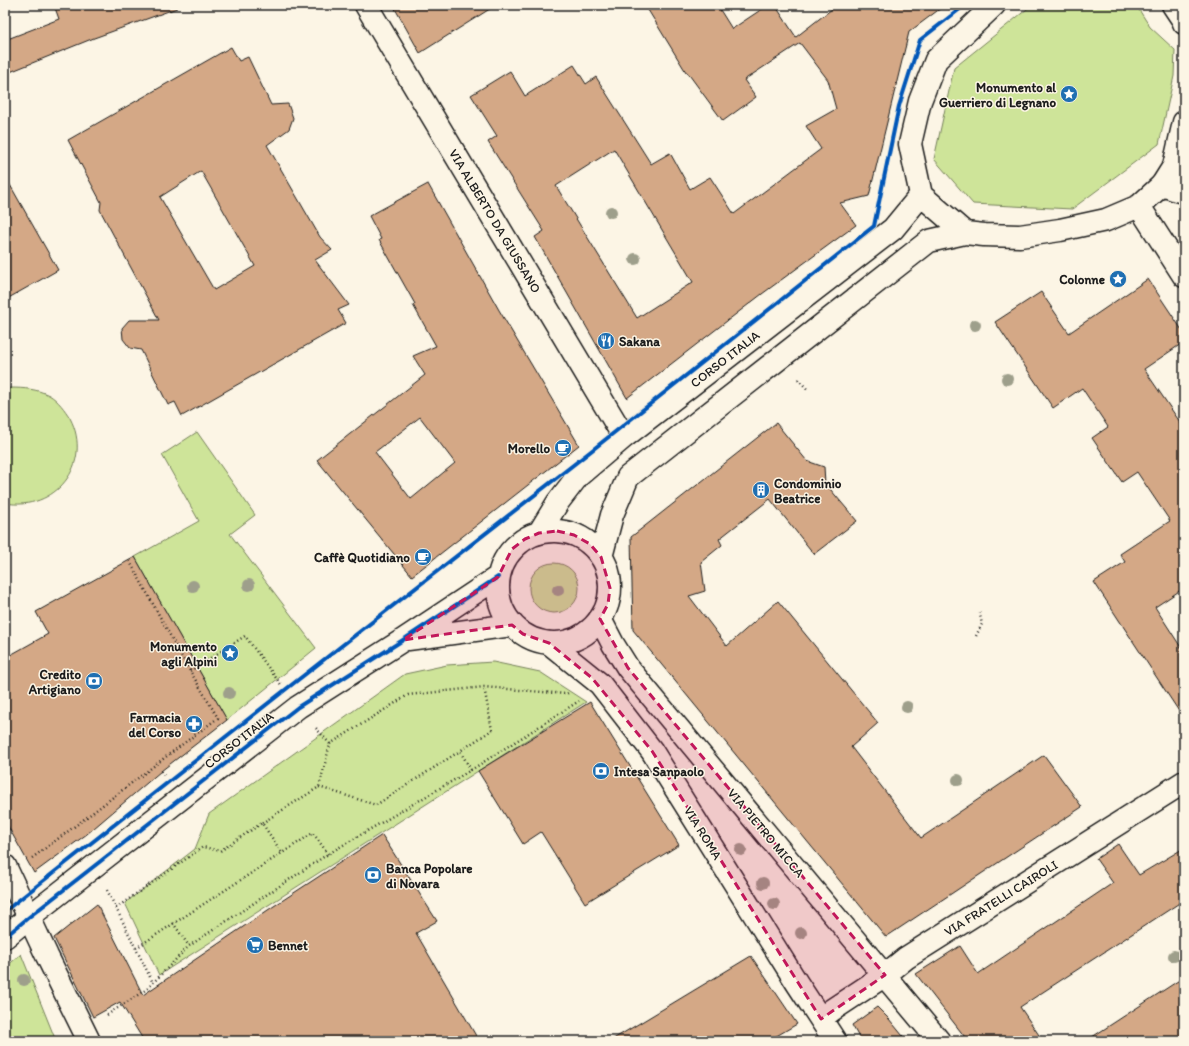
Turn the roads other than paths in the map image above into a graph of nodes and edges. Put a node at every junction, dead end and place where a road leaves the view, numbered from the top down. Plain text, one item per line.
1 (366, 5) edge
2 (994, 5) edge
3 (1173, 5) edge
4 (1184, 24) edge
5 (1184, 122) edge
6 (1179, 163) edge
7 (1162, 185) junction
8 (1184, 191) edge
9 (920, 195) junction
10 (1139, 206) junction
11 (965, 233) junction
12 (1184, 276) edge
13 (624, 438) junction
14 (539, 533) junction
15 (601, 556) junction
16 (498, 577) junction
17 (600, 619) junction
18 (512, 626) junction
19 (403, 640) junction
20 (549, 643) junction
21 (1184, 782) edge
22 (7, 870) edge
23 (29, 916) junction
24 (5, 937) edge
25 (885, 975) junction
26 (821, 1020) junction
27 (86, 1036) edge
28 (835, 1041) edge
29 (939, 1041) edge

1 - 13 street, VIA ALBERTO DA GIUSSANO
2 - 9 street
3 - 4 street
5 - 6 street
6 - 7 street
7 - 8 street
7 - 10 street
9 - 11 street
9 - 13 street, CORSO ITALIA
10 - 11 street
10 - 12 street
11 - 15 street
13 - 14 street, CORSO ITALIA
14 - 15 street
14 - 16 street
15 - 17 street
16 - 18 street
16 - 19 street, CORSO ITALIA
17 - 20 street
17 - 25 street, VIA PIETRO MICCA
18 - 19 street, CORSO ITALIA
18 - 20 street
19 - 23 street, CORSO ITALIA
20 - 26 street, VIA ROMA
21 - 25 street, VIA FRATELLI CAIROLI
22 - 23 street
23 - 24 street, CORSO ITALIA
23 - 27 street
25 - 26 street, VIA FRATELLI CAIROLI
25 - 29 street, VIA PIETRO MICCA
26 - 28 street, VIA ROMA

